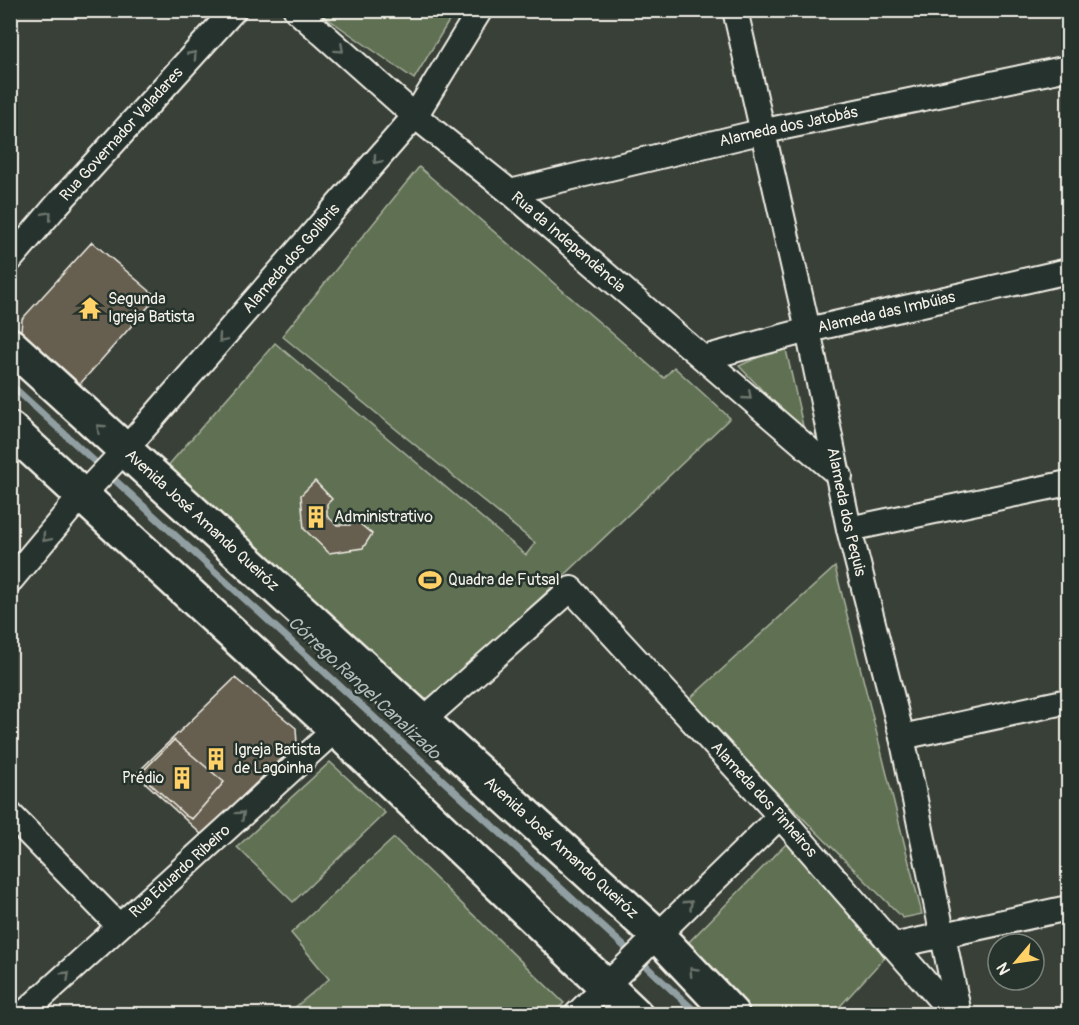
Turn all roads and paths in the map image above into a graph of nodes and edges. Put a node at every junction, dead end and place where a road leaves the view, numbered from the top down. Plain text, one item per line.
1 (234, 10) edge
2 (296, 10) edge
3 (480, 10) edge
4 (735, 10) edge
5 (1068, 68) edge
6 (415, 116) junction
7 (760, 132) junction
8 (510, 192) junction
9 (10, 260) edge
10 (1068, 271) edge
11 (808, 330) junction
12 (10, 345) edge
13 (704, 358) junction
14 (10, 429) edge
15 (10, 444) edge
16 (121, 455) junction
17 (840, 476) junction
18 (1068, 483) edge
19 (84, 493) junction
20 (849, 529) junction
21 (10, 581) edge
22 (1068, 701) edge
23 (421, 722) junction
24 (331, 733) junction
25 (902, 737) junction
26 (10, 814) edge
27 (780, 816) junction
28 (1068, 908) edge
29 (119, 926) junction
30 (945, 935) junction
31 (652, 940) junction
32 (893, 946) junction
33 (609, 993) edge
34 (24, 1014) edge
35 (577, 1014) edge
36 (635, 1014) edge
37 (732, 1014) edge
38 (953, 1014) edge
39 (959, 1014) edge

9 -> 1 street, Rua Governador Valadares
2 -> 6 street, Rua da Independência
3 - 6 street, Alameda dos Golibris
4 - 7 street, Alameda dos Pequis
5 - 7 street, Alameda dos Jatobás
6 - 8 street, Rua da Independência
6 -> 16 street, Alameda dos Golibris
7 - 8 street, Alameda dos Jatobás
7 - 11 street, Alameda dos Pequis
8 - 13 street, Rua da Independência
10 - 11 street, Alameda das Imbúias
11 - 13 street, Alameda das Imbúias
11 - 17 street, Alameda dos Pequis
16 -> 12 main road, Avenida José Amando Queiróz
13 -> 17 street, Rua da Independência
14 - 19 main road
15 - 19 street
16 - 19 street, Alameda dos Golibris
16 - 23 main road, Avenida José Amando Queiróz
17 - 20 street, Alameda dos Pequis
18 - 20 street
19 -> 21 street, Alameda dos Golibris
19 - 24 main road
20 - 25 street, Alameda dos Pequis
22 - 25 street
23 - 27 street, Alameda dos Pinheiros
23 - 31 main road, Avenida José Amando Queiróz
29 -> 24 street, Rua Eduardo Ribeiro
24 - 33 main road
25 - 30 street, Alameda dos Pequis
26 - 29 street
31 -> 27 street
27 - 32 street, Alameda dos Pinheiros
28 - 30 street
34 -> 29 street, Rua Eduardo Ribeiro
30 - 32 street
30 - 39 street, Alameda dos Pequis
31 - 33 street
37 -> 31 main road, Avenida José Amando Queiróz
32 - 38 street, Alameda dos Pinheiros
33 - 35 street
33 - 36 main road

